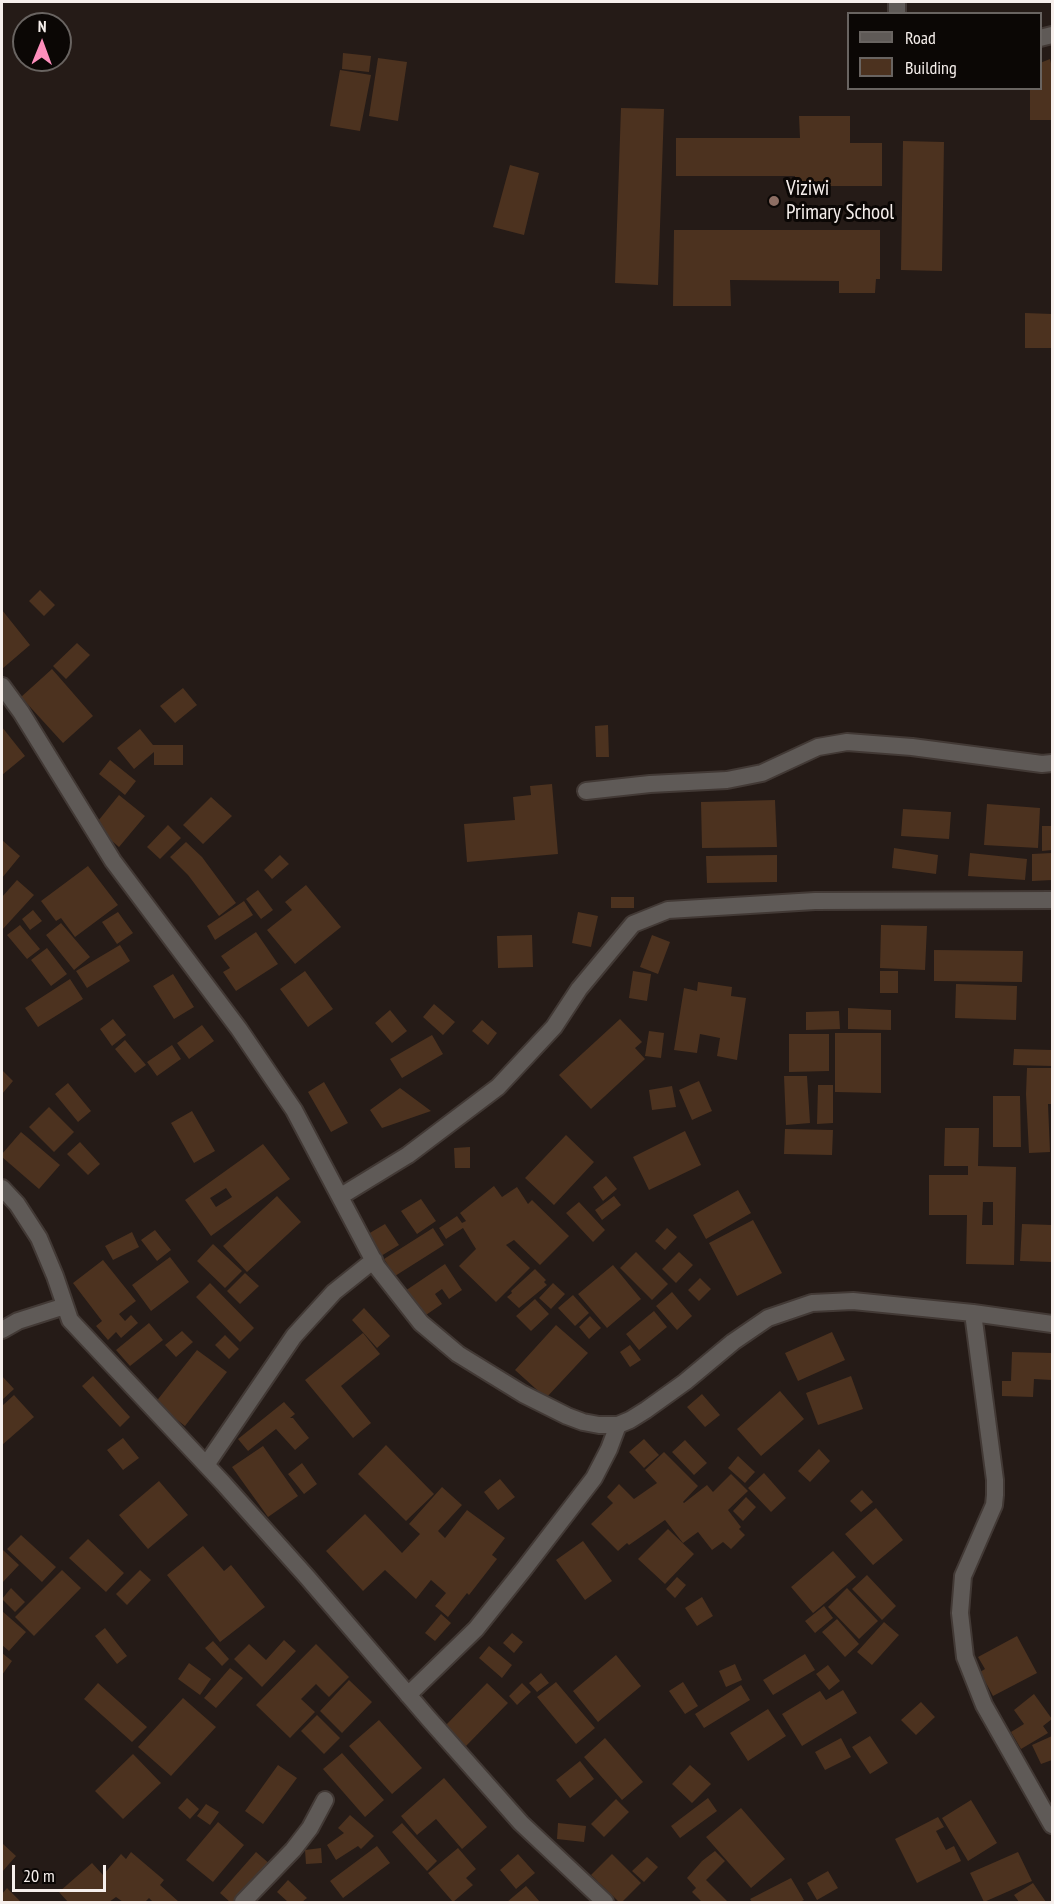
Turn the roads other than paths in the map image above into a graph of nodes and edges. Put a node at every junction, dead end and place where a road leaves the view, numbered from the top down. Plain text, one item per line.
1 (2, 686) edge
2 (1053, 763) edge
3 (586, 791) dead end
4 (1053, 900) edge
5 (2, 1188) edge
6 (341, 1196) junction
7 (374, 1260) junction
8 (65, 1306) junction
9 (973, 1313) junction
10 (1053, 1324) edge
11 (2, 1330) edge
12 (618, 1425) junction
13 (206, 1465) junction
14 (408, 1695) junction
15 (325, 1800) dead end
16 (1053, 1825) edge
17 (243, 1902) edge
18 (605, 1902) edge

1 - 6 street
2 - 3 street
4 - 6 street
5 - 8 street
6 - 7 street
7 - 12 street
7 - 13 street
8 - 11 street
8 - 13 street
9 - 10 street
9 - 12 street
9 - 16 street
12 - 14 street
13 - 14 street
14 - 18 street
15 - 17 street

